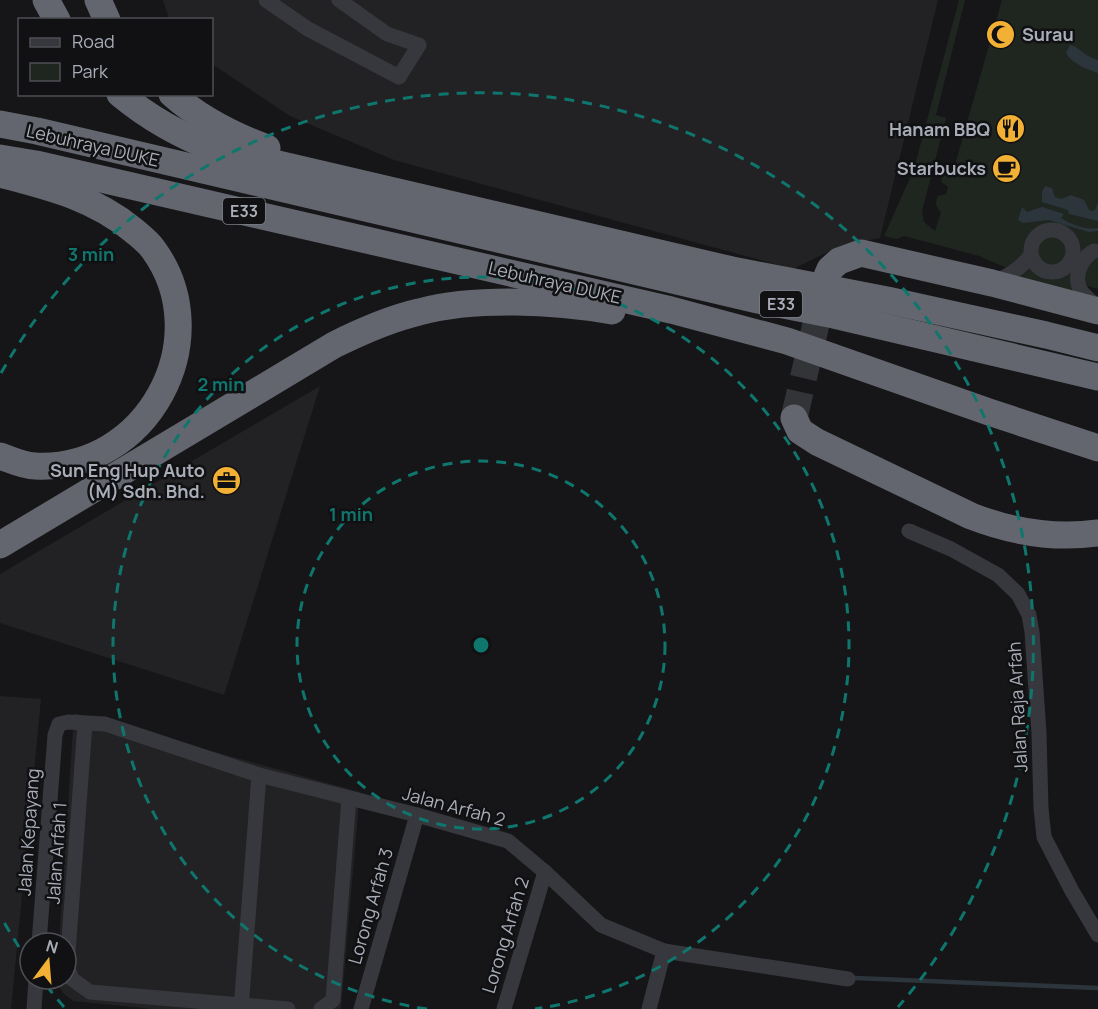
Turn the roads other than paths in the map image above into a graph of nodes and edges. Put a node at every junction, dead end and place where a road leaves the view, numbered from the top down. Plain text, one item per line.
1 (46, 0) edge
2 (98, 0) edge
3 (266, 0) edge
4 (339, 0) edge
5 (56, 18) edge
6 (107, 18) edge
7 (123, 96) edge
8 (174, 96) edge
9 (0, 124) edge
10 (0, 158) edge
11 (32, 173) junction
12 (0, 174) edge
13 (313, 195) junction
14 (633, 248) junction
15 (1096, 251) edge
16 (1072, 253) junction
17 (1031, 255) junction
18 (732, 270) junction
19 (827, 276) tunnel mouth
20 (992, 283) junction
21 (1080, 288) junction
22 (1098, 309) edge
23 (1046, 335) junction
24 (787, 341) junction
25 (1098, 342) edge
26 (1098, 348) edge
27 (1098, 377) edge
28 (794, 417) dead end
29 (1098, 448) edge
30 (0, 456) edge
31 (909, 531) dead end
32 (1098, 533) edge
33 (0, 545) edge
34 (59, 724) joint
35 (85, 724) junction
36 (260, 775) junction
37 (349, 799) junction
38 (417, 815) junction
39 (545, 872) junction
40 (40, 931) edge
41 (1098, 935) edge
42 (664, 951) junction
43 (848, 979) dead end
44 (35, 991) edge
45 (241, 1006) edge
46 (34, 1009) edge
47 (288, 1009) edge
48 (321, 1009) edge
49 (361, 1009) edge
50 (504, 1009) edge
51 (649, 1009) edge

1 - 5 highway
2 - 6 highway
3 - 4 street
7 - 14 highway
8 - 18 highway
9 - 13 highway, Lebuhraya DUKE / E33
10 - 11 highway, Lebuhraya DUKE / E33
11 - 12 highway
11 - 24 highway, Lebuhraya DUKE / E33
11 - 30 highway
13 - 14 highway
13 - 27 highway, Lebuhraya DUKE / E33
14 - 18 highway
15 - 16 street
15 - 21 street
16 - 17 street
16 - 17 street
16 - 21 street
17 - 20 street
18 - 23 highway
19 - 20 highway
20 - 22 highway
21 - 22 street
23 - 25 highway
23 - 26 highway
24 - 29 highway, Lebuhraya DUKE / E33
24 - 33 highway
28 - 32 highway
31 - 41 street, Jalan Raja Arfah
34 - 35 street, Jalan Arfah 2
34 - 40 street, Jalan Kepayang
35 - 36 street, Jalan Arfah 2
35 - 45 street, Jalan Arfah 1
36 - 37 street, Jalan Arfah 2
36 - 45 street
37 - 38 street, Jalan Arfah 2
37 - 48 street
38 - 39 street, Jalan Arfah 2
38 - 49 street, Lorong Arfah 3
39 - 42 street, Jalan Arfah 2
39 - 50 street, Lorong Arfah 2
42 - 43 street, Jalan Arfah 2
42 - 51 street
44 - 46 street
45 - 47 street, Jalan Arfah 1

